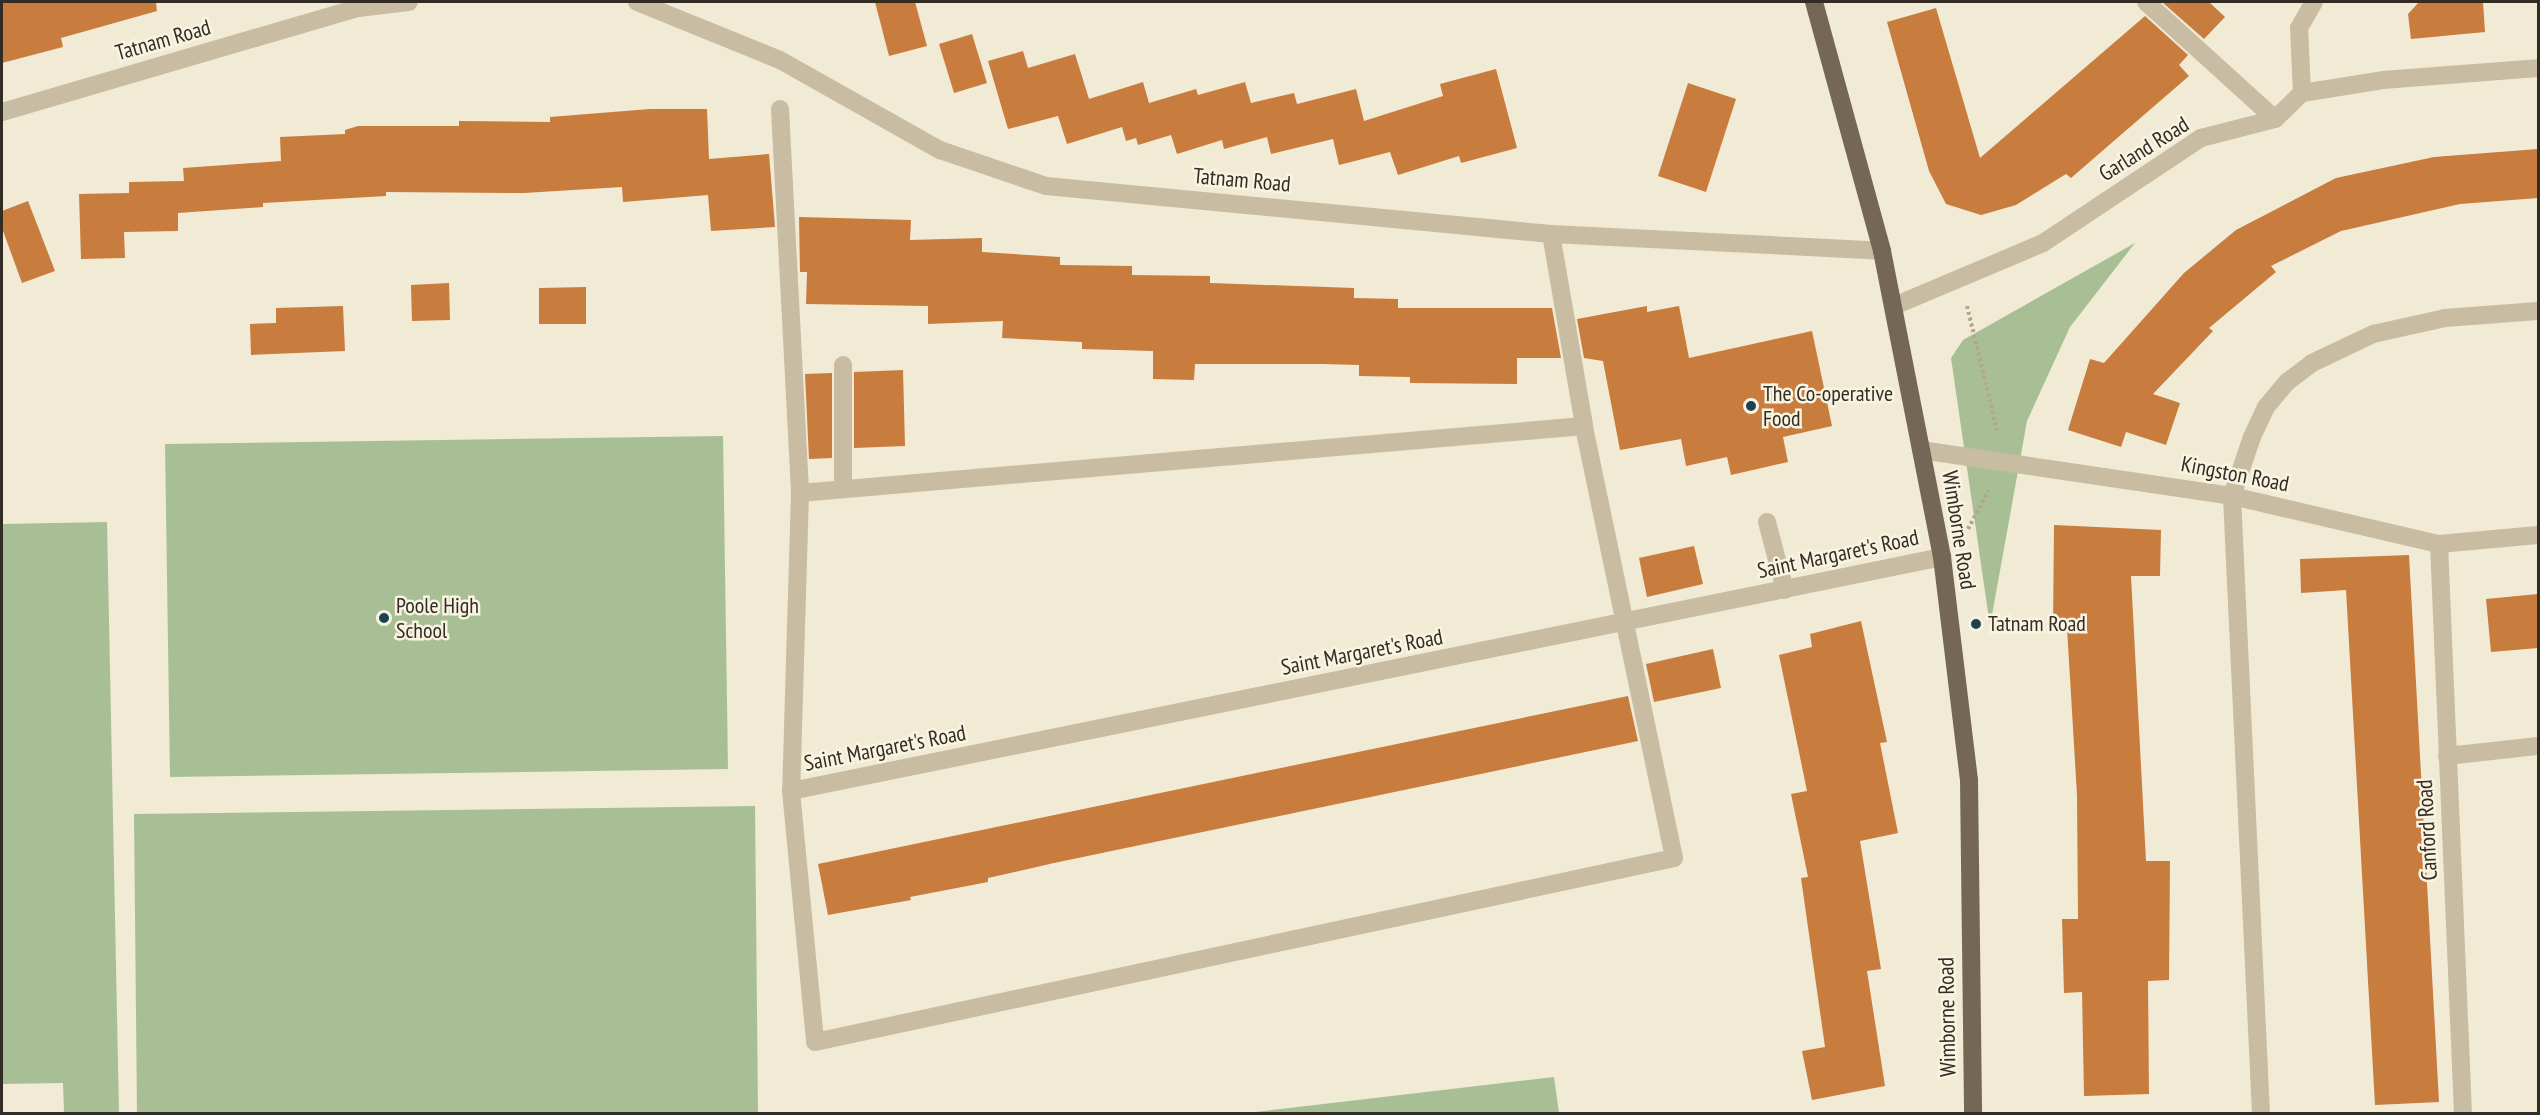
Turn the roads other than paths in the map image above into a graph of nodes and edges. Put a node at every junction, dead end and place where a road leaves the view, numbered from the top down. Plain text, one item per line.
1 (409, 2) edge
2 (637, 2) edge
3 (1814, 2) edge
4 (2146, 2) edge
5 (2314, 2) edge
6 (2538, 68) edge
7 (2302, 93) junction
8 (780, 109) dead end
9 (2, 112) edge
10 (2275, 119) junction
11 (1551, 234) junction
12 (1882, 251) junction
13 (1894, 306) junction
14 (2538, 311) edge
15 (843, 365) dead end
16 (1584, 426) junction
17 (1921, 450) junction
18 (843, 489) junction
19 (800, 493) junction
20 (2232, 496) junction
21 (1767, 522) dead end
22 (2538, 535) edge
23 (2439, 544) junction
24 (1942, 557) junction
25 (1785, 590) junction
26 (1625, 623) junction
27 (2538, 746) edge
28 (2447, 756) junction
29 (791, 791) junction
30 (1972, 1113) edge
31 (2261, 1113) edge
32 (2463, 1113) edge

1 - 9 street, Tatnam Road
2 - 11 street, Tatnam Road
3 - 12 main road, Wimborne Road
4 - 10 street
5 - 7 street
6 - 7 street
7 - 10 street, Garland Road
8 - 19 street
10 - 13 street, Garland Road
11 - 12 street, Tatnam Road
11 - 16 street
12 - 13 main road, Wimborne Road
13 - 17 main road, Wimborne Road
14 - 20 street
15 - 18 street
16 - 18 street
16 - 26 street
17 - 20 street, Kingston Road
17 - 24 main road, Wimborne Road
18 - 19 street
19 - 29 street
20 - 23 street, Kingston Road
20 - 31 street
21 - 25 street
22 - 23 street, Kingston Road
23 - 28 street, Canford Road
24 - 25 street, Saint Margaret's Road
24 - 30 main road, Wimborne Road
25 - 26 street, Saint Margaret's Road
26 - 29 street, Saint Margaret's Road
26 - 29 street
27 - 28 street
28 - 32 street, Canford Road

